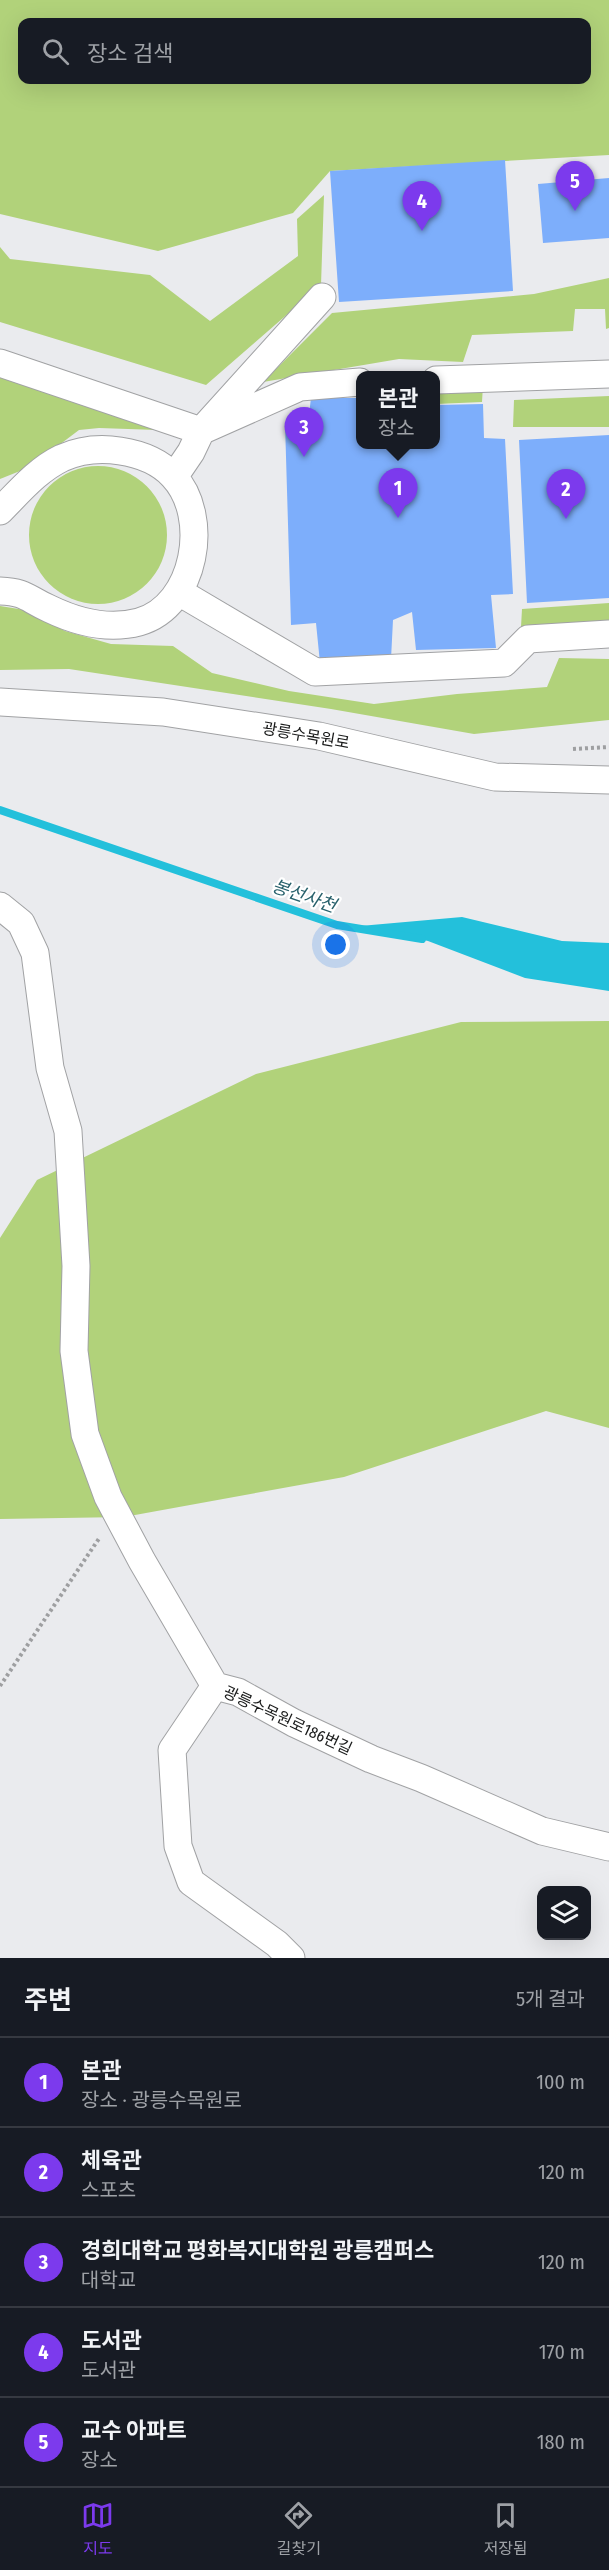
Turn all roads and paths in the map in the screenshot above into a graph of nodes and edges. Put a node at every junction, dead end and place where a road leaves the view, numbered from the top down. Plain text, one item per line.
1 (322, 297) dead end
2 (0, 363) edge
3 (609, 374) edge
4 (440, 380) edge
5 (356, 382) edge
6 (201, 430) junction
7 (174, 477) junction
8 (0, 511) edge
9 (0, 591) edge
10 (179, 592) junction
11 (609, 634) edge
12 (0, 702) edge
13 (609, 780) edge
14 (0, 906) edge
15 (119, 1515) junction
16 (0, 1686) edge
17 (215, 1686) junction
18 (609, 1847) edge
19 (291, 1958) edge

1 - 6 street
2 - 6 street
3 - 4 street
5 - 6 street
6 - 7 street
7 - 8 street
7 - 10 street
9 - 10 street
10 - 11 street
12 - 13 street, 광릉수목원로
14 - 15 street
15 - 16 path
15 - 17 street
17 - 18 street, 광릉수목원로186번길
17 - 19 street, 광릉수목원로186번길

